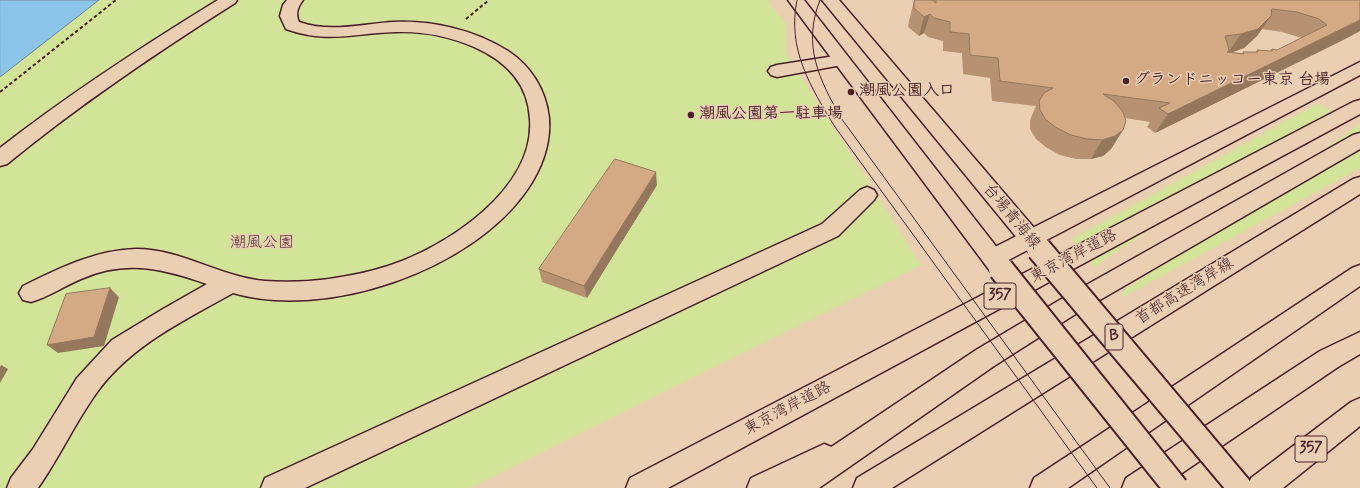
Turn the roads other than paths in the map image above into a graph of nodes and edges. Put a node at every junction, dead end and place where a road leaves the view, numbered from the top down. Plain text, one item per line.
1 (229, 0) edge
2 (295, 0) edge
3 (796, 0) edge
4 (830, 0) edge
5 (841, 60) junction
6 (1360, 68) edge
7 (777, 71) dead end
8 (1360, 106) edge
9 (1360, 140) edge
10 (0, 159) edge
11 (1360, 184) edge
12 (867, 195) dead end
13 (1035, 244) junction
14 (997, 263) junction
15 (1360, 274) edge
16 (230, 284) junction
17 (31, 292) dead end
18 (1360, 342) edge
19 (1360, 410) edge
20 (893, 423) junction
21 (20, 488) edge
22 (276, 488) edge
23 (640, 488) edge
24 (760, 488) edge
25 (795, 488) edge
26 (867, 488) edge
27 (1044, 488) edge
28 (1136, 488) edge
29 (1176, 488) edge
30 (1240, 488) edge
31 (1261, 488) edge

1 - 10 main road
2 - 16 main road
3 - 5 main road
4 - 13 main road, 台場青海線
5 - 7 main road
5 - 14 main road
6 - 13 main road
8 - 23 main road, 東京湾岸道路 / 357
9 - 20 main road
11 - 26 main road, 首都高速湾岸線 / B
12 - 22 main road
13 - 14 main road
13 - 30 main road, 台場青海線, bridge
14 - 29 main road, bridge
15 - 27 main road
16 - 17 main road
16 - 21 main road
18 - 28 main road
19 - 31 main road, 357
20 - 24 main road
20 - 25 main road

